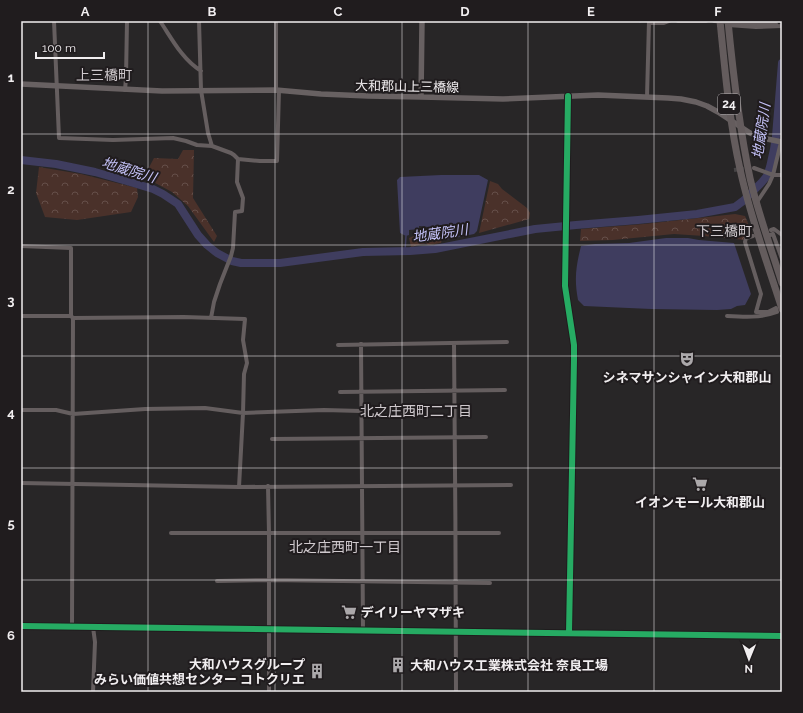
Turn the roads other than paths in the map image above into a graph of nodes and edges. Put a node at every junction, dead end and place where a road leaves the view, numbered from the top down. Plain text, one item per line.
1 (54, 21) edge
2 (127, 21) edge
3 (160, 21) edge
4 (199, 21) edge
5 (276, 21) edge
6 (422, 21) edge
7 (670, 21) edge
8 (678, 21) edge
9 (682, 21) edge
10 (706, 21) edge
11 (714, 21) edge
12 (720, 21) edge
13 (649, 22) edge
14 (728, 23) edge
15 (782, 25) edge
16 (201, 71) junction
17 (21, 84) edge
18 (56, 86) junction
19 (125, 90) junction
20 (201, 90) junction
21 (277, 90) junction
22 (568, 96) junction
23 (421, 97) junction
24 (647, 97) junction
25 (731, 120) junction
26 (740, 127) junction
27 (781, 142) edge
28 (212, 146) junction
29 (238, 159) junction
30 (754, 168) tunnel mouth
31 (772, 174) junction
32 (782, 175) edge
33 (756, 200) junction
34 (769, 233) junction
35 (782, 235) edge
36 (753, 236) dead end
37 (21, 246) edge
38 (782, 259) edge
39 (782, 283) edge
40 (782, 309) edge
41 (21, 316) edge
42 (727, 316) dead end
43 (72, 317) junction
44 (211, 318) junction
45 (507, 342) dead end
46 (454, 343) junction
47 (361, 344) junction
48 (338, 345) dead end
49 (505, 390) dead end
50 (454, 391) junction
51 (340, 392) dead end
52 (361, 392) junction
53 (21, 410) edge
54 (361, 411) junction
55 (243, 413) junction
56 (72, 414) junction
57 (486, 437) dead end
58 (272, 438) dead end
59 (361, 438) junction
60 (455, 438) junction
61 (21, 483) edge
62 (72, 483) junction
63 (455, 485) junction
64 (511, 485) dead end
65 (268, 486) junction
66 (362, 486) junction
67 (239, 487) junction
68 (171, 533) dead end
69 (269, 533) junction
70 (362, 533) junction
71 (499, 533) dead end
72 (455, 534) junction
73 (269, 580) junction
74 (217, 581) dead end
75 (362, 582) junction
76 (456, 583) junction
77 (490, 583) dead end
78 (21, 626) edge
79 (72, 627) junction
80 (93, 627) junction
81 (269, 629) junction
82 (363, 630) junction
83 (456, 631) junction
84 (569, 633) junction
85 (782, 636) edge
86 (93, 692) edge
87 (269, 692) edge
88 (456, 692) edge

1 - 18 street
2 - 19 street
3 - 16 street
4 - 16 street
5 - 21 street
6 - 23 street
7 - 13 street
8 - 9 street
9 - 10 street
11 - 15 street, bridge
12 - 25 highway, 24
13 - 24 street
14 - 15 street
14 - 26 highway, 24
16 - 20 street
17 - 18 street, 大和郡山上三橋線
18 - 19 street, 大和郡山上三橋線
18 - 28 street
19 - 20 street, 大和郡山上三橋線
20 - 21 street, 大和郡山上三橋線
20 - 28 street
21 - 23 street, 大和郡山上三橋線
21 - 29 street
22 - 23 street, 大和郡山上三橋線
22 - 24 street, 大和郡山上三橋線
22 - 84 street
24 - 25 street, 大和郡山上三橋線
25 - 26 street, 大和郡山上三橋線
25 - 40 highway, 24
26 - 27 street, 大和郡山上三橋線
26 - 33 highway, 24
27 - 31 street
28 - 29 street
29 - 44 street
30 - 31 street
31 - 32 street
31 - 33 street
33 - 34 highway, 24
34 - 35 street
34 - 38 street
34 - 39 highway, 24
36 - 42 street
37 - 43 street
41 - 43 street
43 - 44 street
43 - 56 street
44 - 55 street
45 - 46 street
46 - 47 street
46 - 50 street
47 - 48 street
47 - 52 street
49 - 50 street
50 - 52 street
50 - 60 street
51 - 52 street
52 - 54 street
53 - 56 street
54 - 55 street
54 - 59 street
55 - 56 street
55 - 67 street
56 - 62 street
57 - 60 street
58 - 59 street
59 - 60 street
59 - 66 street
60 - 63 street
61 - 62 street
62 - 67 street
62 - 79 street
63 - 64 street
63 - 66 street
63 - 72 street
65 - 66 street
65 - 67 street
65 - 69 street
66 - 70 street
68 - 69 street
69 - 70 street
69 - 73 street
70 - 72 street
70 - 75 street
71 - 72 street
72 - 76 street
73 - 74 street
73 - 75 street
73 - 81 street
75 - 76 street
75 - 82 street
76 - 77 street
76 - 83 street
78 - 79 street
79 - 80 street
80 - 81 street
80 - 86 street
81 - 82 street
81 - 87 street
82 - 83 street
83 - 84 street
83 - 88 street
84 - 85 street

